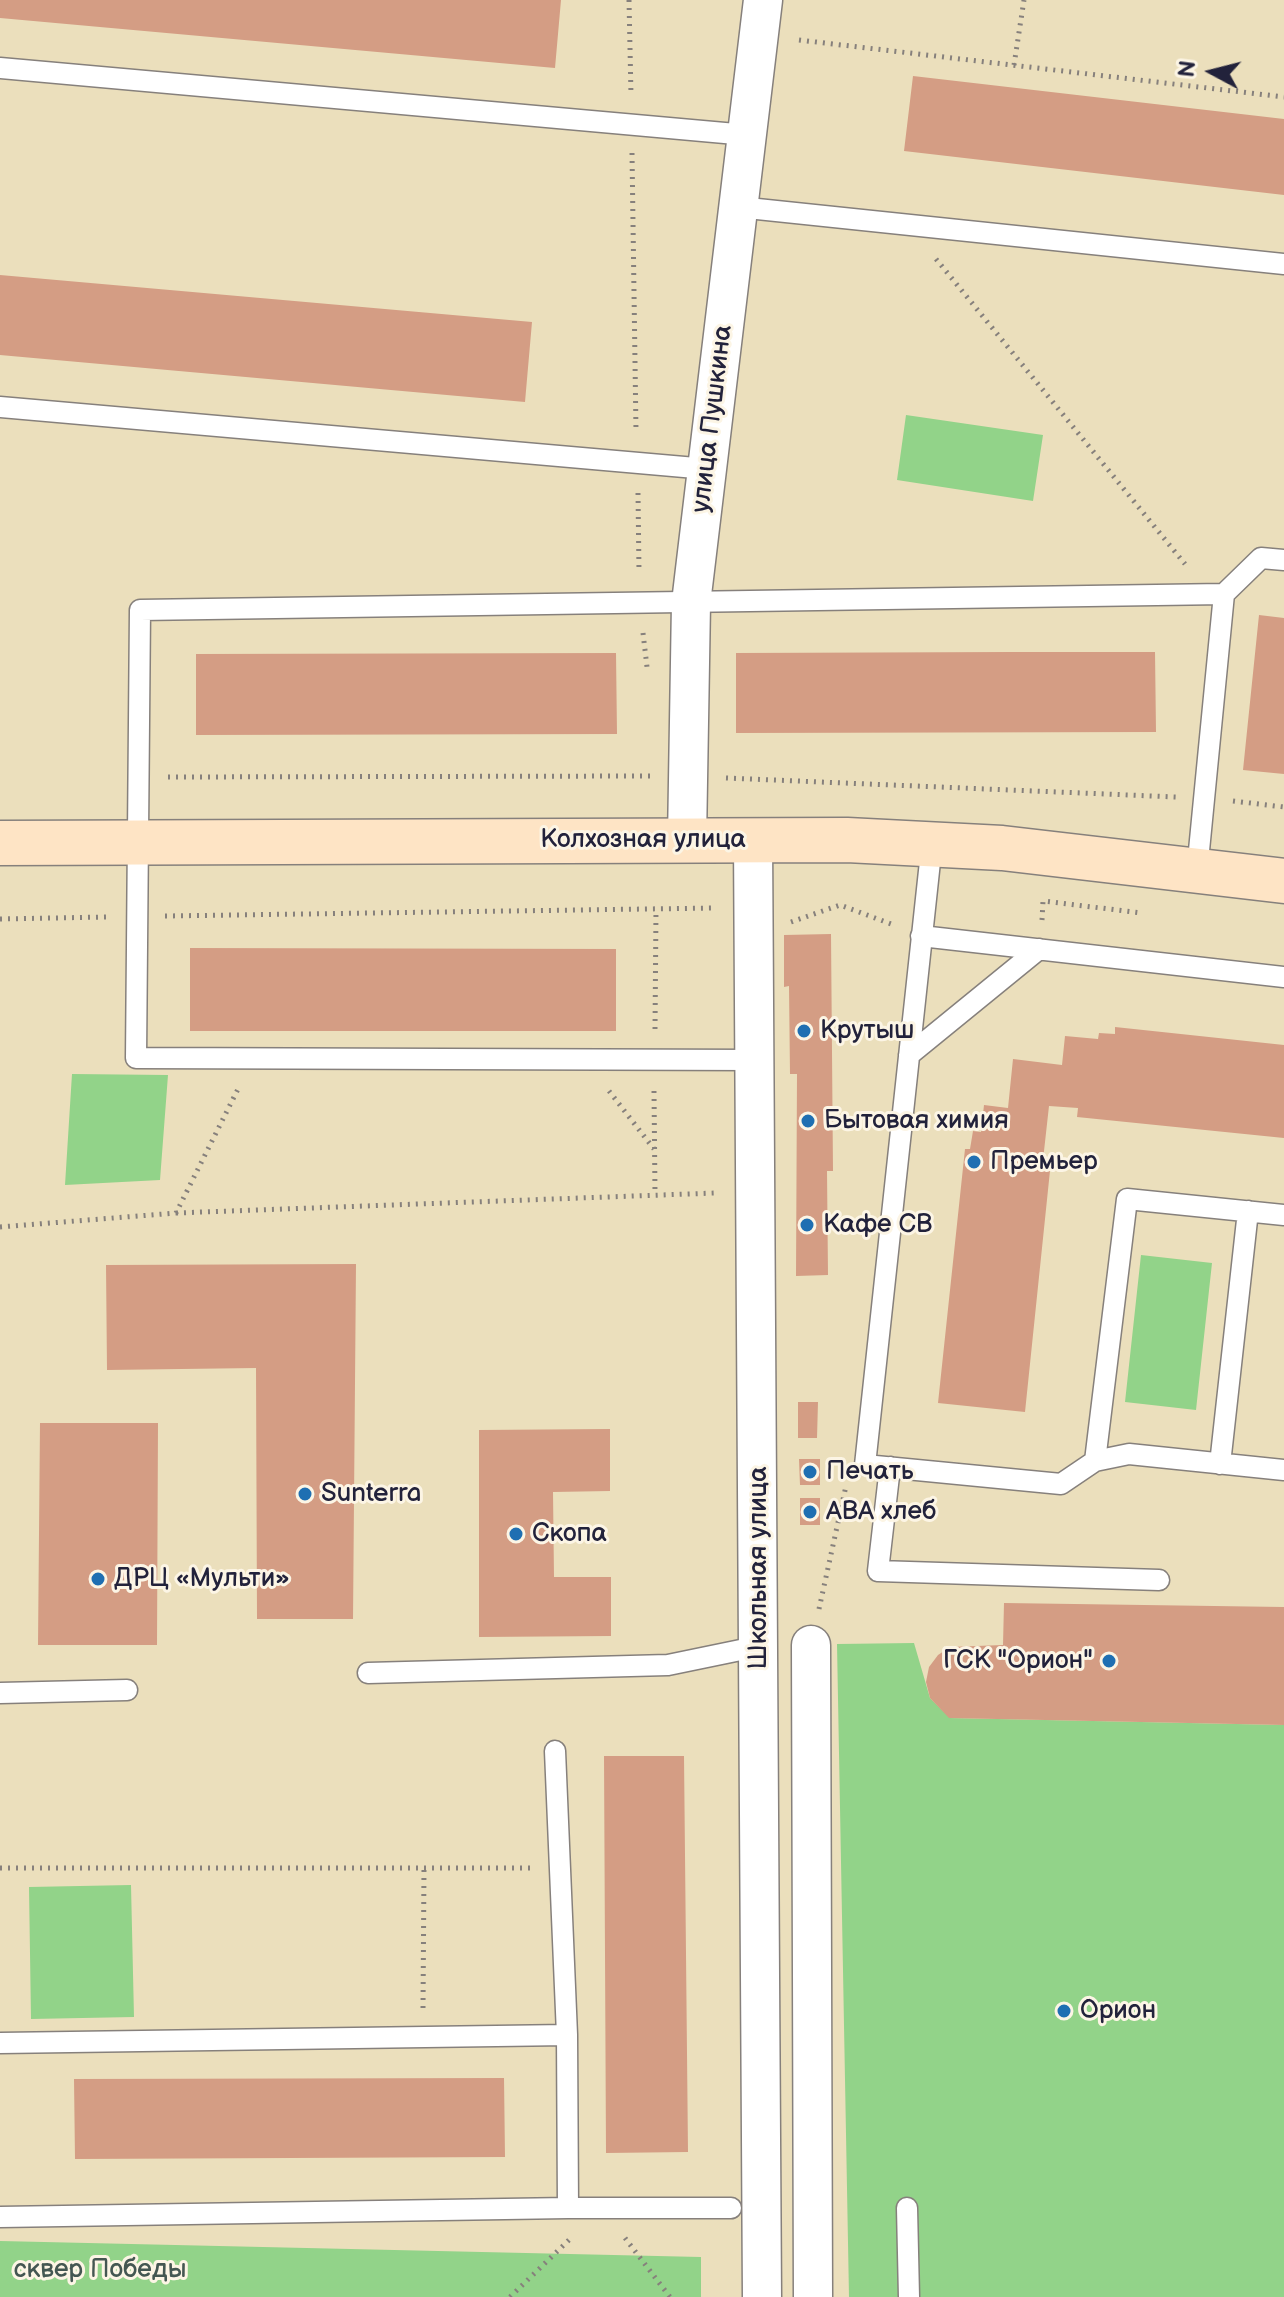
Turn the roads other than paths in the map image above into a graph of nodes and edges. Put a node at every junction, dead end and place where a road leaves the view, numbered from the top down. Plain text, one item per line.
1 (760, 18) edge
2 (0, 68) edge
3 (747, 135) junction
4 (738, 207) junction
5 (1284, 264) edge
6 (0, 407) edge
7 (707, 469) junction
8 (1284, 560) edge
9 (1224, 594) junction
10 (691, 603) junction
11 (687, 840) junction
12 (753, 840) junction
13 (139, 842) junction
14 (0, 843) edge
15 (932, 843) junction
16 (1197, 871) junction
17 (1284, 881) edge
18 (921, 936) junction
19 (1039, 949) junction
20 (1284, 977) edge
21 (909, 1055) junction
22 (755, 1060) junction
23 (1248, 1211) junction
24 (1284, 1215) edge
25 (1095, 1461) junction
26 (1220, 1464) junction
27 (890, 1467) junction
28 (1284, 1470) edge
29 (1159, 1580) dead end
30 (811, 1645) road end
31 (760, 1646) junction
32 (368, 1673) dead end
33 (127, 1690) dead end
34 (0, 1693) edge
35 (555, 1751) dead end
36 (567, 2035) junction
37 (0, 2043) edge
38 (568, 2208) junction
39 (731, 2208) dead end
40 (907, 2208) dead end
41 (0, 2217) edge
42 (762, 2297) edge
43 (813, 2297) edge
44 (909, 2297) edge

1 - 3 street, улица Пушкина
2 - 3 lane
3 - 4 street, улица Пушкина
4 - 5 lane
4 - 7 street, улица Пушкина
6 - 7 lane
7 - 10 street, улица Пушкина
8 - 9 lane
9 - 10 lane
9 - 16 lane
10 - 11 street, улица Пушкина
10 - 13 lane
11 - 12 street, Колхозная улица
11 - 13 street, Колхозная улица
12 - 15 street, Колхозная улица
12 - 22 street, Школьная улица
13 - 14 street, Колхозная улица
13 - 22 lane
15 - 16 street, Колхозная улица
15 - 18 lane
16 - 17 street, Колхозная улица
18 - 19 lane
18 - 21 lane
19 - 20 lane
19 - 21 lane
21 - 27 lane
22 - 31 street, Школьная улица
23 - 24 lane
23 - 25 lane
23 - 26 lane
25 - 26 lane
25 - 27 lane
26 - 28 lane
27 - 29 lane
30 - 43 street, Школьная улица
31 - 32 lane
31 - 42 street, Школьная улица
33 - 34 lane
35 - 36 lane
36 - 37 lane
36 - 38 lane
38 - 39 lane
38 - 41 lane
40 - 44 lane

